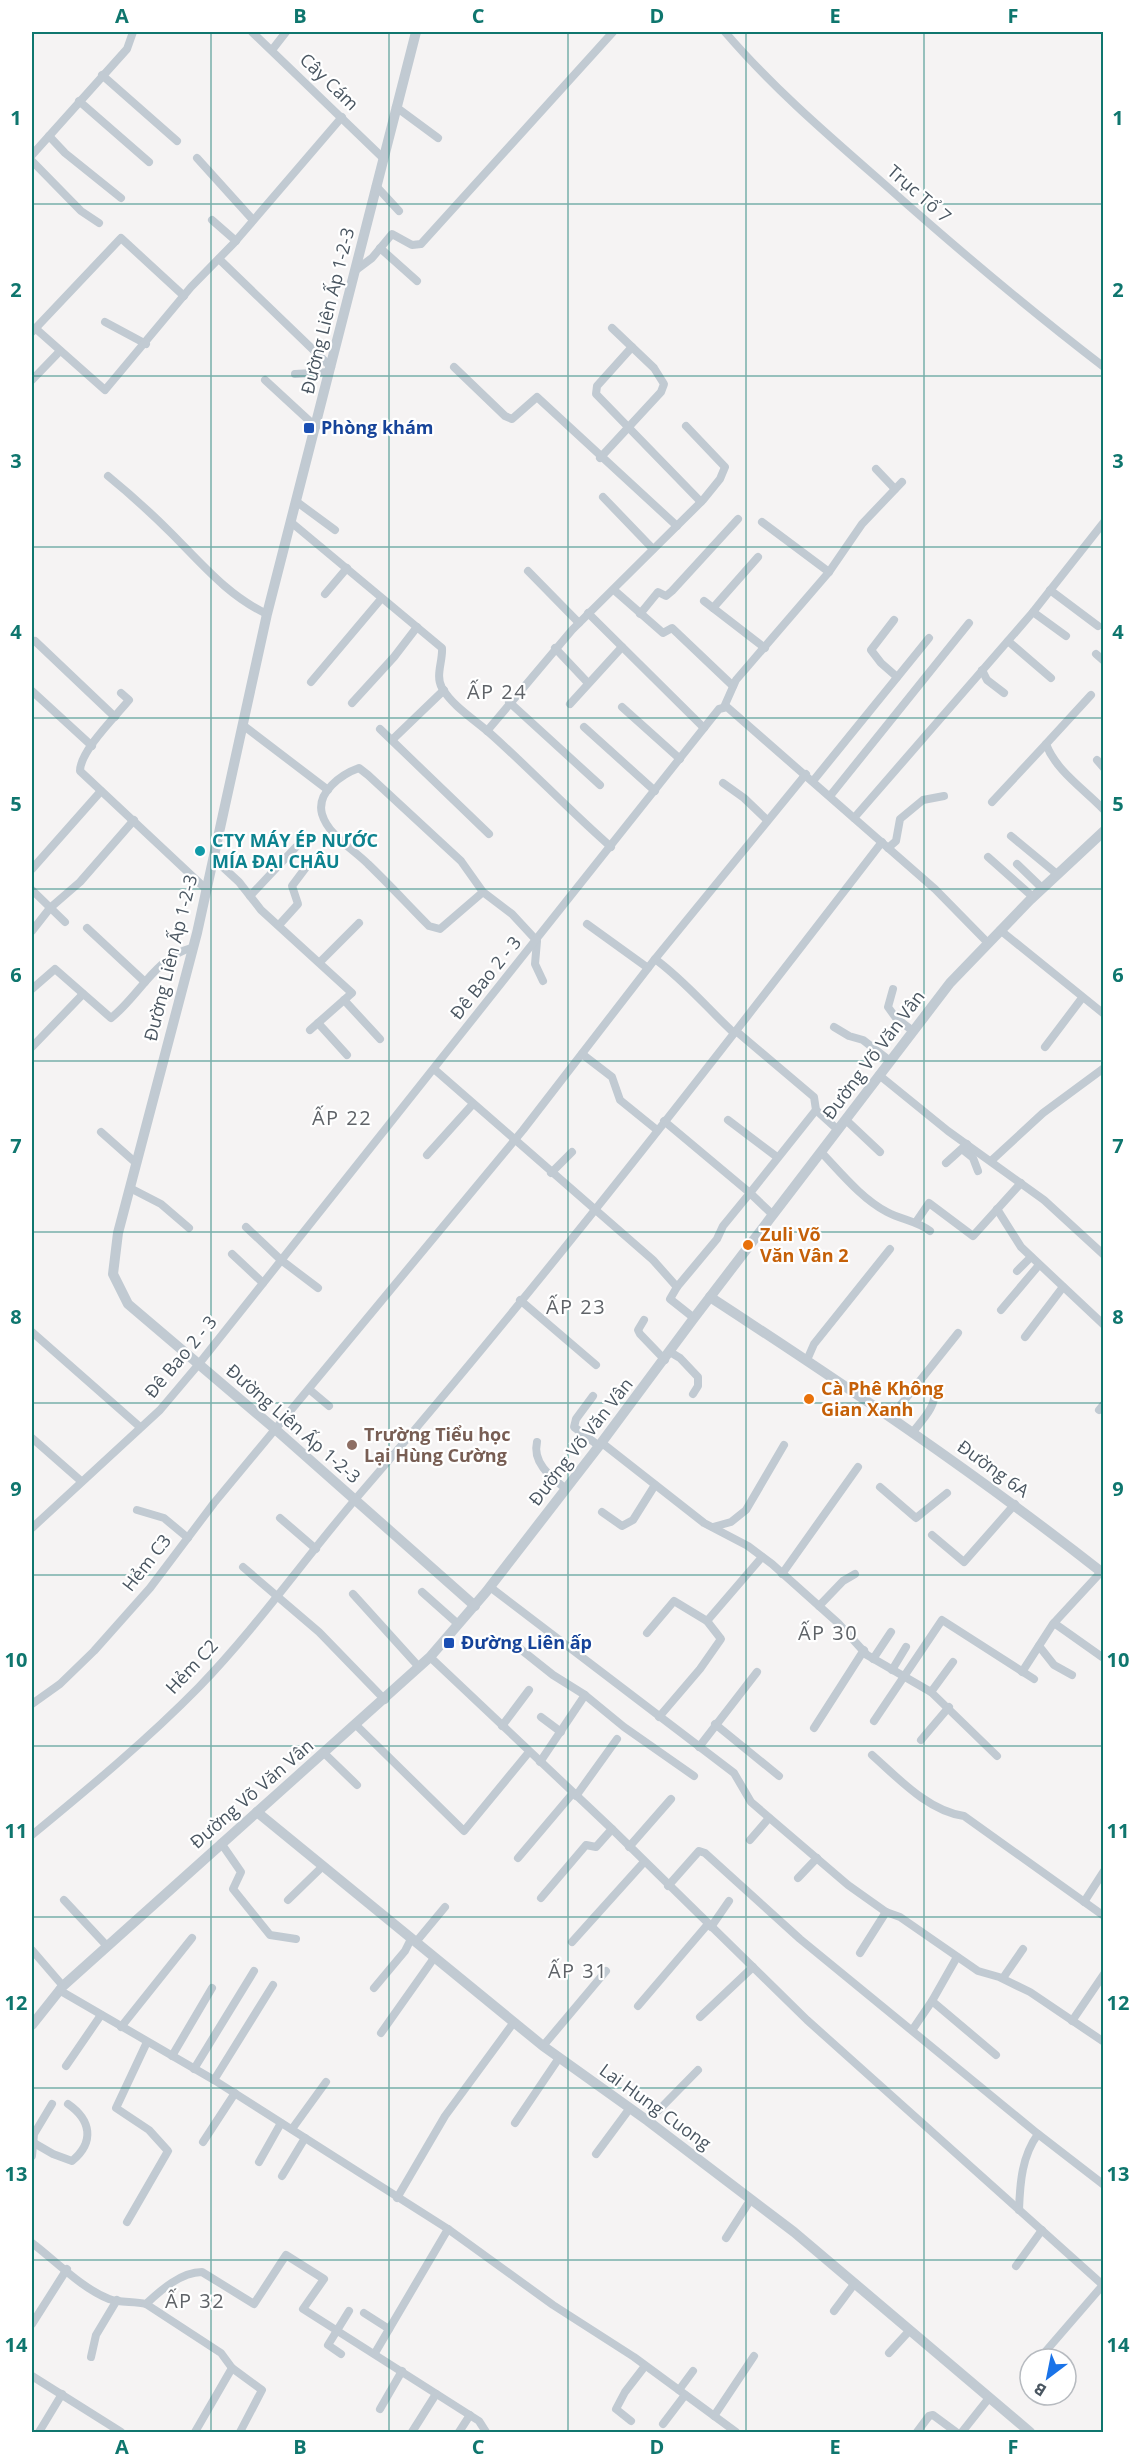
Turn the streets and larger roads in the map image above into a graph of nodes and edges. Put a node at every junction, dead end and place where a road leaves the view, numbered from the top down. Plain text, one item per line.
1 (133, 32) edge
2 (252, 32) edge
3 (286, 32) edge
4 (416, 32) edge
5 (613, 32) edge
6 (725, 32) edge
7 (272, 50) junction
8 (102, 75) junction
9 (79, 101) junction
10 (396, 107) junction
11 (342, 117) junction
12 (49, 136) junction
13 (438, 138) dead end
14 (177, 141) dead end
15 (32, 154) edge
16 (382, 157) junction
17 (197, 158) dead end
18 (148, 162) dead end
19 (376, 186) junction
20 (120, 198) dead end
21 (399, 211) dead end
22 (212, 220) dead end
23 (253, 220) junction
24 (99, 223) dead end
25 (236, 241) junction
26 (380, 248) junction
27 (219, 259) junction
28 (356, 270) junction
29 (417, 281) dead end
30 (184, 296) junction
31 (105, 322) dead end
32 (612, 328) dead end
33 (33, 330) edge
34 (146, 344) junction
35 (632, 347) junction
36 (60, 351) junction
37 (454, 367) dead end
38 (1104, 367) edge
39 (330, 370) junction
40 (295, 374) dead end
41 (32, 380) edge
42 (265, 380) dead end
43 (686, 426) dead end
44 (316, 427) junction
45 (628, 427) junction
46 (600, 458) junction
47 (876, 469) dead end
48 (108, 476) dead end
49 (902, 482) dead end
50 (895, 489) junction
51 (603, 497) dead end
52 (297, 502) junction
53 (701, 502) junction
54 (738, 519) dead end
55 (762, 522) dead end
56 (1104, 522) edge
57 (292, 523) junction
58 (677, 526) junction
59 (334, 530) dead end
60 (653, 549) junction
61 (758, 557) dead end
62 (346, 568) junction
63 (528, 571) dead end
64 (829, 573) junction
65 (614, 590) junction
66 (1050, 590) junction
67 (325, 594) dead end
68 (381, 599) junction
69 (704, 601) dead end
70 (713, 608) junction
71 (1033, 612) junction
72 (267, 614) junction
73 (588, 614) junction
74 (640, 614) junction
75 (894, 620) dead end
76 (579, 623) junction
77 (969, 623) dead end
78 (1098, 626) dead end
79 (417, 627) junction
80 (1066, 636) dead end
81 (929, 638) dead end
82 (35, 641) dead end
83 (1008, 641) junction
84 (622, 647) junction
85 (555, 648) junction
86 (765, 648) junction
87 (1096, 654) dead end
88 (1104, 661) edge
89 (982, 670) junction
90 (897, 677) junction
91 (1050, 678) dead end
92 (311, 682) dead end
93 (588, 683) junction
94 (733, 686) junction
95 (444, 690) junction
96 (32, 691) edge
97 (121, 693) dead end
98 (1004, 693) dead end
99 (1091, 694) dead end
100 (510, 702) junction
101 (352, 703) dead end
102 (570, 704) dead end
103 (622, 707) dead end
104 (724, 707) junction
105 (115, 717) junction
106 (244, 726) junction
107 (584, 727) dead end
108 (704, 728) junction
109 (380, 729) dead end
110 (487, 731) junction
111 (392, 740) junction
112 (1046, 744) junction
113 (92, 746) junction
114 (680, 759) junction
115 (1096, 760) dead end
116 (1104, 768) edge
117 (806, 774) junction
118 (813, 781) junction
119 (723, 783) dead end
120 (600, 784) dead end
121 (328, 790) junction
122 (101, 791) junction
123 (655, 791) junction
124 (830, 796) junction
125 (944, 796) dead end
126 (992, 802) dead end
127 (1104, 810) edge
128 (854, 818) junction
129 (134, 820) junction
130 (767, 820) junction
131 (1104, 831) edge
132 (489, 834) dead end
133 (1011, 836) dead end
134 (885, 845) junction
135 (296, 847) dead end
136 (611, 847) junction
137 (988, 857) dead end
138 (213, 858) junction
139 (310, 862) dead end
140 (1017, 864) dead end
141 (32, 869) edge
142 (1057, 874) junction
143 (1042, 888) junction
144 (206, 889) junction
145 (32, 890) edge
146 (483, 892) junction
147 (250, 896) junction
148 (1033, 897) junction
149 (50, 908) junction
150 (65, 922) dead end
151 (359, 923) dead end
152 (587, 924) dead end
153 (279, 925) junction
154 (87, 928) dead end
155 (1000, 930) junction
156 (32, 931) edge
157 (537, 941) junction
158 (987, 942) junction
159 (191, 948) junction
160 (655, 959) junction
161 (320, 962) junction
162 (648, 968) junction
163 (543, 981) dead end
164 (145, 982) junction
165 (32, 989) edge
166 (893, 990) dead end
167 (82, 994) junction
168 (1082, 998) junction
169 (344, 1000) junction
170 (1104, 1014) edge
171 (318, 1023) junction
172 (834, 1027) dead end
173 (310, 1030) dead end
174 (913, 1031) junction
175 (735, 1032) junction
176 (380, 1040) dead end
177 (32, 1047) edge
178 (1045, 1047) dead end
179 (582, 1054) junction
180 (347, 1055) dead end
181 (890, 1061) junction
182 (1104, 1068) edge
183 (434, 1069) junction
184 (879, 1075) junction
185 (472, 1104) junction
186 (816, 1110) junction
187 (728, 1120) dead end
188 (846, 1120) junction
189 (664, 1121) junction
190 (657, 1130) junction
191 (838, 1130) junction
192 (101, 1132) dead end
193 (514, 1140) junction
194 (965, 1147) junction
195 (572, 1152) dead end
196 (821, 1152) junction
197 (880, 1152) dead end
198 (427, 1155) dead end
199 (777, 1157) junction
200 (991, 1161) junction
201 (136, 1163) junction
202 (946, 1163) dead end
203 (978, 1171) dead end
204 (551, 1173) junction
205 (1021, 1183) junction
206 (130, 1188) junction
207 (750, 1193) junction
208 (593, 1209) junction
209 (997, 1209) junction
210 (773, 1215) junction
211 (916, 1222) junction
212 (246, 1227) dead end
213 (189, 1228) dead end
214 (930, 1231) dead end
215 (890, 1249) dead end
216 (232, 1254) dead end
217 (1104, 1255) edge
218 (1031, 1257) junction
219 (281, 1260) junction
220 (1039, 1265) junction
221 (1017, 1270) dead end
222 (263, 1282) junction
223 (677, 1287) junction
224 (1063, 1287) junction
225 (318, 1288) dead end
226 (710, 1297) junction
227 (520, 1300) junction
228 (1001, 1310) dead end
229 (694, 1318) junction
230 (644, 1320) dead end
231 (1104, 1325) edge
232 (32, 1332) edge
233 (957, 1333) dead end
234 (1025, 1337) dead end
235 (667, 1356) junction
236 (807, 1360) junction
237 (198, 1365) junction
238 (596, 1365) dead end
239 (309, 1390) junction
240 (934, 1391) dead end
241 (693, 1394) dead end
242 (593, 1396) dead end
243 (329, 1406) dead end
244 (891, 1416) junction
245 (140, 1427) junction
246 (275, 1429) junction
247 (914, 1432) junction
248 (32, 1438) edge
249 (537, 1442) dead end
250 (600, 1444) junction
251 (784, 1445) dead end
252 (858, 1467) dead end
253 (81, 1481) junction
254 (655, 1485) junction
255 (880, 1487) dead end
256 (566, 1489) junction
257 (947, 1492) dead end
258 (355, 1500) junction
259 (1015, 1504) junction
260 (136, 1510) dead end
261 (602, 1512) dead end
262 (280, 1518) dead end
263 (713, 1527) junction
264 (32, 1528) edge
265 (932, 1535) dead end
266 (188, 1538) junction
267 (316, 1550) junction
268 (762, 1557) junction
269 (243, 1567) dead end
270 (1102, 1573) edge
271 (782, 1574) junction
272 (855, 1574) dead end
273 (490, 1587) junction
274 (422, 1592) dead end
275 (353, 1594) dead end
276 (276, 1596) junction
277 (475, 1606) junction
278 (819, 1606) junction
279 (707, 1621) junction
280 (1053, 1623) junction
281 (458, 1624) junction
282 (891, 1632) dead end
283 (647, 1633) dead end
284 (514, 1644) dead end
285 (1039, 1646) junction
286 (906, 1647) dead end
287 (864, 1650) junction
288 (430, 1657) junction
289 (1102, 1657) dead end
290 (873, 1659) junction
291 (953, 1662) dead end
292 (419, 1667) junction
293 (892, 1670) junction
294 (757, 1672) dead end
295 (1022, 1672) junction
296 (1072, 1675) dead end
297 (904, 1677) junction
298 (1034, 1679) dead end
299 (529, 1690) dead end
300 (931, 1692) junction
301 (585, 1695) junction
302 (385, 1700) junction
303 (32, 1704) edge
304 (949, 1707) junction
305 (541, 1717) dead end
306 (659, 1717) junction
307 (874, 1721) dead end
308 (356, 1724) junction
309 (715, 1724) junction
310 (502, 1726) junction
311 (814, 1728) dead end
312 (561, 1732) junction
313 (616, 1739) dead end
314 (921, 1740) dead end
315 (699, 1747) junction
316 (530, 1752) junction
317 (324, 1753) junction
318 (872, 1755) dead end
319 (997, 1756) dead end
320 (540, 1762) junction
321 (694, 1776) dead end
322 (779, 1776) dead end
323 (357, 1785) dead end
324 (574, 1794) junction
325 (671, 1798) dead end
326 (257, 1812) junction
327 (769, 1818) junction
328 (612, 1829) junction
329 (32, 1835) edge
330 (750, 1840) dead end
331 (221, 1843) junction
332 (629, 1847) junction
333 (518, 1858) dead end
334 (817, 1858) junction
335 (644, 1862) junction
336 (323, 1866) junction
337 (1104, 1871) edge
338 (798, 1878) dead end
339 (668, 1886) junction
340 (541, 1898) dead end
341 (64, 1900) dead end
342 (288, 1900) dead end
343 (729, 1901) dead end
344 (1084, 1902) junction
345 (445, 1907) dead end
346 (886, 1912) junction
347 (1104, 1916) edge
348 (709, 1926) junction
349 (192, 1938) dead end
350 (296, 1939) dead end
351 (413, 1941) junction
352 (572, 1942) dead end
353 (106, 1946) junction
354 (1023, 1949) dead end
355 (32, 1950) edge
356 (860, 1953) dead end
357 (957, 1956) junction
358 (434, 1958) junction
359 (753, 1967) junction
360 (254, 1971) dead end
361 (606, 1971) dead end
362 (1104, 1974) edge
363 (1003, 1978) junction
364 (273, 1985) dead end
365 (61, 1988) junction
366 (212, 1988) dead end
367 (374, 1988) dead end
368 (932, 2001) junction
369 (638, 2006) dead end
370 (101, 2015) junction
371 (700, 2017) dead end
372 (1072, 2021) junction
373 (514, 2022) junction
374 (32, 2025) edge
375 (121, 2027) junction
376 (913, 2029) junction
377 (381, 2033) dead end
378 (147, 2042) junction
379 (1104, 2042) edge
380 (543, 2046) junction
381 (996, 2055) dead end
382 (172, 2056) junction
383 (559, 2058) junction
384 (66, 2066) dead end
385 (194, 2069) junction
386 (698, 2070) dead end
387 (214, 2080) junction
388 (326, 2082) dead end
389 (235, 2093) junction
390 (52, 2104) dead end
391 (68, 2104) dead end
392 (630, 2108) junction
393 (648, 2121) junction
394 (515, 2122) dead end
395 (281, 2123) junction
396 (292, 2129) junction
397 (1038, 2134) junction
398 (305, 2138) junction
399 (203, 2142) dead end
400 (34, 2143) junction
401 (596, 2154) dead end
402 (32, 2156) edge
403 (259, 2162) dead end
404 (282, 2176) dead end
405 (1104, 2185) edge
406 (397, 2198) junction
407 (752, 2199) junction
408 (1018, 2210) junction
409 (126, 2222) dead end
410 (448, 2229) junction
411 (1042, 2230) junction
412 (726, 2238) dead end
413 (32, 2243) edge
414 (1016, 2266) dead end
415 (67, 2269) junction
416 (855, 2283) junction
417 (1103, 2286) edge
418 (117, 2300) junction
419 (146, 2304) junction
420 (349, 2311) dead end
421 (834, 2311) dead end
422 (364, 2313) dead end
423 (32, 2324) edge
424 (338, 2329) junction
425 (389, 2329) junction
426 (910, 2330) junction
427 (1050, 2347) edge
428 (375, 2353) junction
429 (889, 2353) dead end
430 (341, 2354) dead end
431 (754, 2356) dead end
432 (91, 2357) dead end
433 (645, 2366) junction
434 (232, 2368) junction
435 (402, 2371) junction
436 (693, 2371) dead end
437 (32, 2376) edge
438 (682, 2392) junction
439 (62, 2394) junction
440 (436, 2394) junction
441 (989, 2398) junction
442 (380, 2409) dead end
443 (470, 2415) junction
444 (714, 2416) junction
445 (630, 2421) dead end
446 (663, 2424) dead end
447 (39, 2433) edge
448 (121, 2433) edge
449 (195, 2433) edge
450 (240, 2433) edge
451 (412, 2433) edge
452 (459, 2433) edge
453 (486, 2433) edge
454 (736, 2433) edge
455 (917, 2433) edge
456 (956, 2433) edge
457 (962, 2433) edge
458 (1030, 2433) edge

1 - 8 street
2 - 7 street, Cây Cám
3 - 7 street
4 - 10 street, Đường Liên Ấp 1-2-3
5 - 26 street
6 - 38 street, Trục Tổ 7
7 - 11 street, Cây Cám
8 - 9 street
8 - 14 street
9 - 12 street
9 - 18 street
10 - 13 street
10 - 16 street, Đường Liên Ấp 1-2-3
11 - 16 street, Cây Cám
11 - 23 street
12 - 15 street
12 - 20 street
15 - 24 street
16 - 19 street, Đường Liên Ấp 1-2-3
17 - 23 street
19 - 21 street
19 - 28 street, Đường Liên Ấp 1-2-3
22 - 25 street
23 - 25 street
25 - 27 street
26 - 28 street
26 - 29 street
27 - 30 street
27 - 39 street
28 - 39 street, Đường Liên Ấp 1-2-3
30 - 33 street
30 - 34 street
31 - 34 street
32 - 35 street
33 - 36 street
34 - 36 street
35 - 45 street
35 - 45 street
36 - 41 street
37 - 46 street
39 - 40 street
39 - 44 street, Đường Liên Ấp 1-2-3
42 - 44 street
43 - 53 street
44 - 52 street, Đường Liên Ấp 1-2-3
45 - 46 street
45 - 53 street
46 - 58 street
47 - 50 street
48 - 72 street
49 - 50 street
50 - 64 street
51 - 60 street
52 - 57 street, Đường Liên Ấp 1-2-3
52 - 59 street
53 - 58 street
54 - 74 street
55 - 64 street
56 - 66 street
57 - 62 street
57 - 72 street, Đường Liên Ấp 1-2-3
58 - 60 street
60 - 65 street
61 - 70 street
62 - 67 street
62 - 68 street
63 - 76 street
64 - 86 street
65 - 73 street
65 - 74 street
66 - 71 street
66 - 78 street
68 - 79 street
68 - 92 street
69 - 70 street
70 - 86 street
71 - 80 street
71 - 83 street
72 - 106 street, Đường Liên Ấp 1-2-3
73 - 76 street
73 - 84 street
74 - 94 street
75 - 90 street
76 - 85 street
77 - 124 street
79 - 95 street
79 - 101 street
81 - 90 street
82 - 105 street
83 - 89 street
83 - 91 street
84 - 93 street
84 - 108 street
85 - 93 street
85 - 100 street
86 - 94 street
87 - 88 street
89 - 98 street
89 - 128 street
90 - 118 street
93 - 102 street
94 - 104 street
95 - 110 street
95 - 111 street
96 - 113 street
97 - 105 street
99 - 112 street
100 - 110 street
100 - 120 street
103 - 114 street
104 - 108 street, Đê Bao 2 - 3
104 - 117 street
105 - 113 street
106 - 121 street
106 - 138 street, Đường Liên Ấp 1-2-3
107 - 123 street
108 - 114 street, Đê Bao 2 - 3
109 - 111 street
110 - 136 street
111 - 132 street
112 - 126 street
112 - 127 street
113 - 122 street
114 - 123 street, Đê Bao 2 - 3
115 - 116 street
117 - 118 street
117 - 130 street, Hẻm C3
118 - 124 street
119 - 130 street
121 - 146 street
121 - 146 street
122 - 129 street
122 - 141 street
123 - 136 street, Đê Bao 2 - 3
124 - 128 street
125 - 134 street, Hẻm C2
128 - 134 street
129 - 144 street
129 - 149 street
130 - 160 street, Hẻm C3
131 - 142 street, Đường Võ Văn Vân
133 - 142 street
134 - 158 street
134 - 175 street, Hẻm C2
135 - 147 street
136 - 157 street, Đê Bao 2 - 3
137 - 148 street
138 - 144 street, Đường Liên Ấp 1-2-3
138 - 147 street
139 - 153 street
140 - 143 street
142 - 143 street, Đường Võ Văn Vân
143 - 148 street, Đường Võ Văn Vân
144 - 159 street, Đường Liên Ấp 1-2-3
145 - 149 street
146 - 157 street
147 - 153 street
148 - 155 street, Đường Võ Văn Vân
149 - 150 street
149 - 156 street
151 - 161 street
152 - 162 street
153 - 161 street
154 - 164 street
155 - 158 street, Đường Võ Văn Vân
155 - 168 street
157 - 163 street
157 - 183 street, Đê Bao 2 - 3
158 - 174 street, Đường Võ Văn Vân
159 - 164 street
159 - 201 street, Đường Liên Ấp 1-2-3
160 - 162 street, Hẻm C3
160 - 175 street
161 - 169 street
162 - 179 street, Hẻm C3
164 - 167 street
165 - 167 street
166 - 174 street
167 - 177 street
168 - 170 street
168 - 178 street
169 - 171 street
169 - 176 street
171 - 173 street
171 - 180 street
172 - 181 street
174 - 181 street, Đường Võ Văn Vân
175 - 186 street
175 - 189 street, Hẻm C2
179 - 190 street
179 - 193 street, Hẻm C3
181 - 184 street, Đường Võ Văn Vân
182 - 200 street
183 - 185 street
183 - 219 street, Đê Bao 2 - 3
184 - 188 street, Đường Võ Văn Vân
184 - 194 street
185 - 193 street
185 - 198 street
186 - 191 street
186 - 199 street
187 - 199 street
188 - 191 street, Đường Võ Văn Vân
188 - 197 street
189 - 190 street, Hẻm C2
189 - 207 street
190 - 208 street, Hẻm C2
191 - 196 street, Đường Võ Văn Vân
192 - 201 street
193 - 204 street
193 - 239 street, Hẻm C3
194 - 200 street
194 - 202 street
194 - 203 street
195 - 204 street
196 - 210 street, Đường Võ Văn Vân
196 - 211 street
199 - 207 street
200 - 205 street
201 - 206 street, Đường Liên Ấp 1-2-3
204 - 208 street
205 - 209 street
205 - 217 street
206 - 213 street
206 - 237 street, Đường Liên Ấp 1-2-3
207 - 210 street
207 - 223 street
208 - 223 street
208 - 227 street, Hẻm C2
209 - 211 street
209 - 218 street
210 - 226 street, Đường Võ Văn Vân
211 - 214 street
212 - 219 street
215 - 236 street
216 - 222 street
218 - 220 street
218 - 221 street
219 - 222 street, Đê Bao 2 - 3
219 - 225 street
220 - 224 street
220 - 228 street
222 - 237 street, Đê Bao 2 - 3
223 - 229 street
224 - 231 street
224 - 234 street
226 - 229 street, Đường Võ Văn Vân
226 - 236 street, Đường 6A
227 - 238 street
227 - 258 street, Hẻm C2
229 - 235 street, Đường Võ Văn Vân
230 - 235 street
232 - 245 street
233 - 244 street
235 - 241 street
235 - 250 street, Đường Võ Văn Vân
236 - 244 street, Đường 6A
237 - 245 street, Đê Bao 2 - 3
237 - 246 street, Đường Liên Ấp 1-2-3
239 - 243 street
239 - 246 street, Hẻm C3
240 - 247 street
242 - 250 street
244 - 247 street, Đường 6A
245 - 253 street, Đê Bao 2 - 3
246 - 258 street, Đường Liên Ấp 1-2-3
246 - 266 street, Hẻm C3
247 - 259 street, Đường 6A
248 - 253 street
249 - 256 street
250 - 254 street
250 - 256 street, Đường Võ Văn Vân
251 - 263 street
252 - 271 street
253 - 264 street, Đê Bao 2 - 3
254 - 261 street
254 - 263 street
255 - 257 street
256 - 273 street, Đường Võ Văn Vân
258 - 267 street, Hẻm C2
258 - 277 street, Đường Liên Ấp 1-2-3
259 - 265 street
259 - 270 street, Đường 6A
260 - 266 street
262 - 267 street
263 - 268 street
266 - 303 street, Hẻm C3
267 - 276 street, Hẻm C2
268 - 271 street
268 - 279 street
269 - 276 street
270 - 280 street
271 - 278 street
272 - 278 street
273 - 277 street, Đường Võ Văn Vân
273 - 306 street
274 - 281 street
275 - 292 street
276 - 302 street
276 - 329 street, Hẻm C2
277 - 281 street, Đường Võ Văn Vân
278 - 287 street
279 - 283 street
279 - 306 street
280 - 285 street
280 - 289 street
281 - 288 street, Đường Võ Văn Vân
282 - 290 street
284 - 301 street
285 - 295 street
285 - 296 street
286 - 293 street
287 - 290 street
287 - 311 street
288 - 292 street, Đường Võ Văn Vân
288 - 310 street
290 - 293 street
291 - 300 street
292 - 302 street, Đường Võ Văn Vân
293 - 297 street
294 - 309 street
295 - 297 street
295 - 298 street
297 - 300 street
297 - 307 street
299 - 310 street
300 - 304 street
301 - 312 street
301 - 321 street
302 - 308 street, Đường Võ Văn Vân
304 - 314 street
304 - 319 street
305 - 312 street
306 - 315 street
308 - 316 street
308 - 317 street, Đường Võ Văn Vân
309 - 315 street
309 - 322 street
310 - 316 street
312 - 320 street
313 - 324 street
315 - 327 street
316 - 320 street
317 - 323 street
317 - 326 street, Đường Võ Văn Vân
318 - 344 street
320 - 324 street
324 - 328 street
324 - 333 street
325 - 332 street
326 - 331 street, Đường Võ Văn Vân
326 - 336 street, Lai Hung Cuong
327 - 330 street
327 - 334 street
328 - 332 street
328 - 340 street
331 - 350 street
331 - 353 street, Đường Võ Văn Vân
332 - 335 street
334 - 338 street
334 - 346 street
335 - 339 street
335 - 352 street
336 - 342 street
336 - 351 street, Lai Hung Cuong
337 - 344 street
339 - 348 street
339 - 376 street
341 - 353 street
343 - 348 street
344 - 347 street
345 - 351 street
346 - 356 street
346 - 357 street
348 - 359 street
348 - 369 street
349 - 375 street
351 - 358 street, Lai Hung Cuong
351 - 367 street
353 - 365 street, Đường Võ Văn Vân
354 - 363 street
355 - 365 street
357 - 363 street
357 - 368 street
358 - 373 street, Lai Hung Cuong
358 - 377 street
359 - 371 street
359 - 408 street
360 - 385 street
361 - 380 street
362 - 372 street
363 - 372 street
364 - 387 street
365 - 370 street
365 - 374 street, Đường Võ Văn Vân
366 - 382 street
368 - 376 street
368 - 381 street
370 - 375 street
370 - 384 street
372 - 379 street
373 - 380 street, Lai Hung Cuong
373 - 406 street
375 - 378 street
376 - 397 street
378 - 382 street
378 - 409 street
380 - 383 street, Lai Hung Cuong
382 - 385 street
383 - 392 street, Lai Hung Cuong
383 - 394 street
385 - 387 street
386 - 393 street
387 - 389 street
388 - 396 street
389 - 395 street
389 - 399 street
390 - 400 street
391 - 400 street
392 - 393 street, Lai Hung Cuong
392 - 401 street
393 - 407 street, Lai Hung Cuong
395 - 396 street
395 - 403 street
396 - 398 street
397 - 405 street
397 - 408 street
398 - 404 street
398 - 406 street
400 - 402 street
406 - 410 street
407 - 412 street
407 - 416 street, Lai Hung Cuong
408 - 411 street
410 - 425 street
410 - 433 street
411 - 414 street
411 - 417 street
413 - 415 street
415 - 418 street
415 - 423 street
416 - 421 street
416 - 426 street, Lai Hung Cuong
417 - 427 street
418 - 419 street
418 - 432 street
419 - 424 street
419 - 434 street
420 - 424 street
422 - 425 street
424 - 428 street
424 - 430 street
425 - 428 street
426 - 429 street
426 - 441 street, Lai Hung Cuong
428 - 435 street
431 - 444 street
433 - 438 street
433 - 445 street
434 - 449 street
434 - 450 street
435 - 440 street
435 - 442 street
436 - 438 street
437 - 439 street
438 - 444 street
438 - 446 street
439 - 447 street
439 - 448 street
440 - 443 street
440 - 451 street
441 - 457 street
441 - 458 street, Lai Hung Cuong
443 - 452 street
443 - 453 street
444 - 454 street
455 - 456 street

